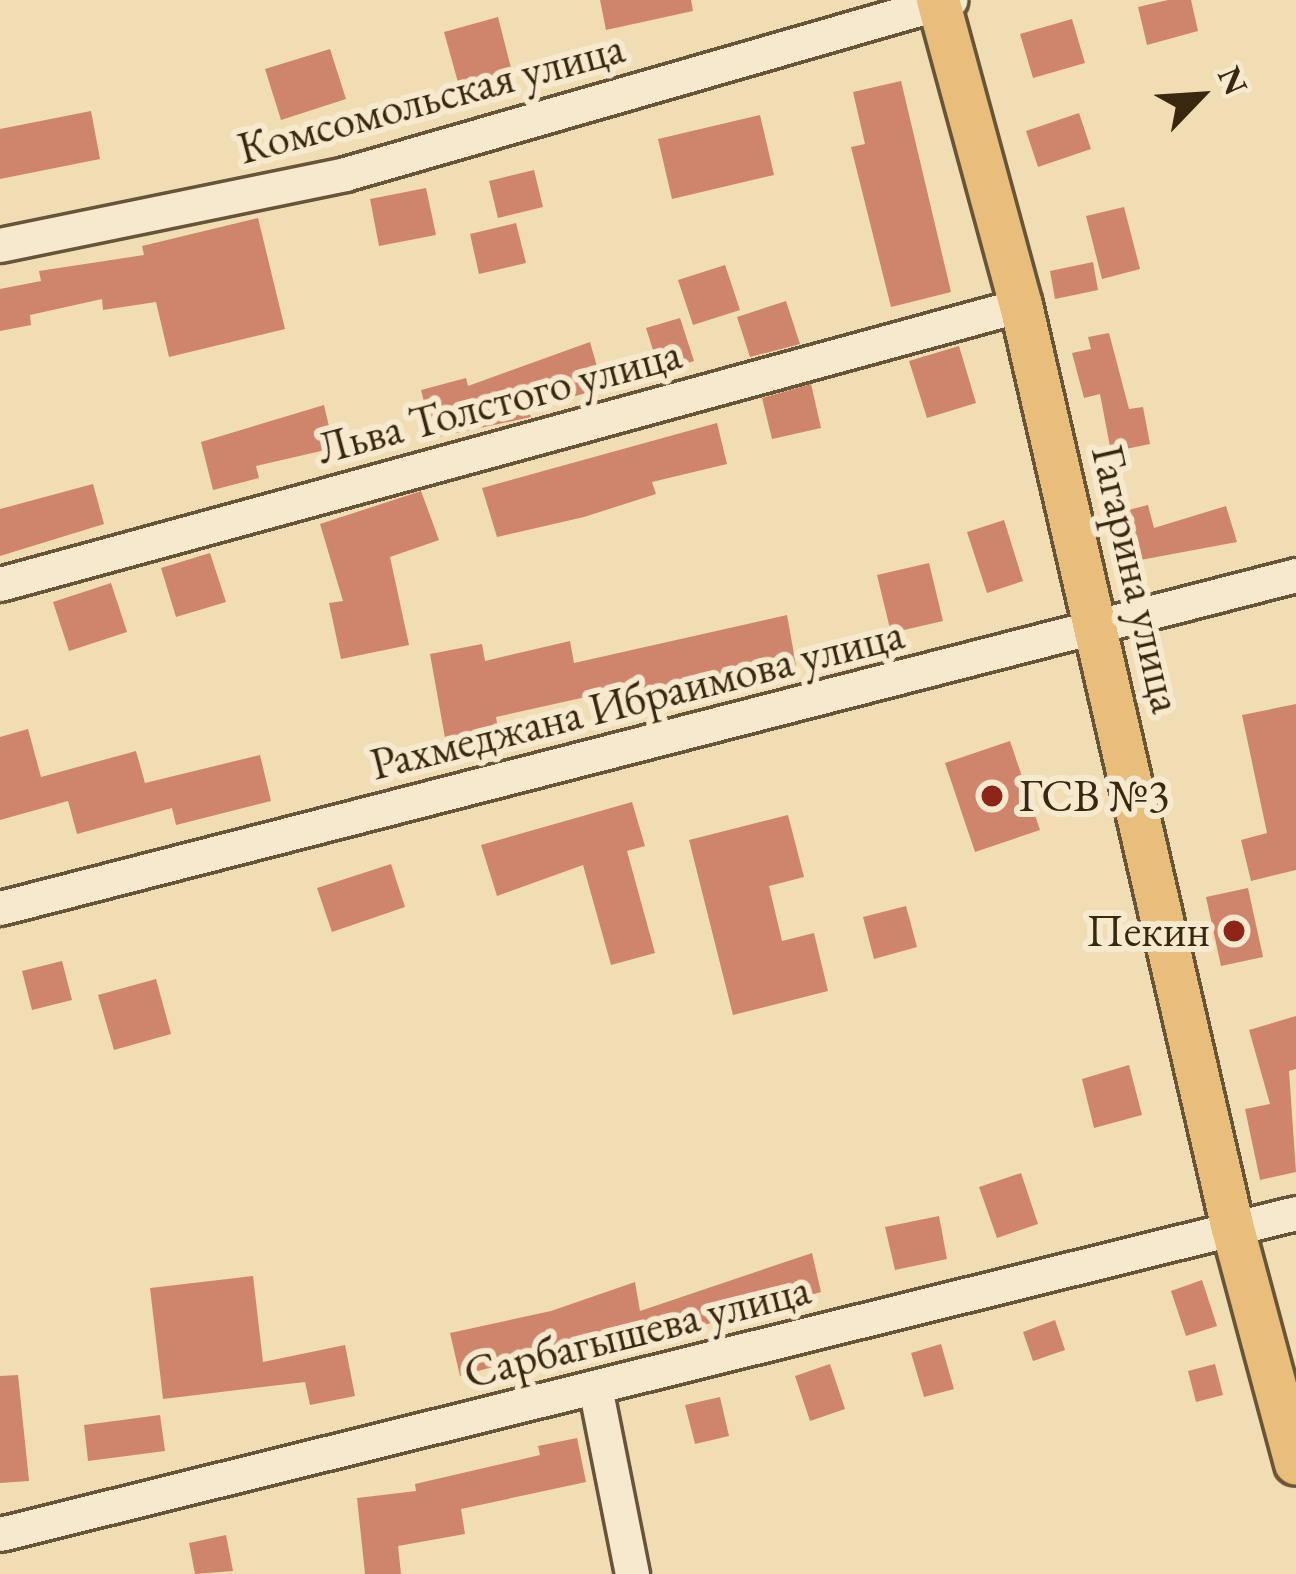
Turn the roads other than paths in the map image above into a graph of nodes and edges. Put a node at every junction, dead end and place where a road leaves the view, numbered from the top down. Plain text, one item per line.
1 (942, 1) edge
2 (0, 245) edge
3 (1021, 305) junction
4 (1296, 574) edge
5 (0, 584) edge
6 (1096, 629) junction
7 (0, 908) edge
8 (1296, 1213) edge
9 (1232, 1225) junction
10 (596, 1388) junction
11 (1296, 1463) edge
12 (0, 1534) edge
13 (632, 1574) edge

1 - 2 street, Комсомольская улица
1 - 3 main road, Гагарина улица
3 - 5 street, Льва Толстого улица
3 - 6 main road, Гагарина улица
4 - 6 street, Рахмеджана Ибраимова улица
6 - 7 street, Рахмеджана Ибраимова улица
6 - 9 main road, Гагарина улица
8 - 9 street, Сарбагышева улица
9 - 10 street, Сарбагышева улица
9 - 11 main road, Гагарина улица
10 - 12 street, Сарбагышева улица
10 - 13 street

